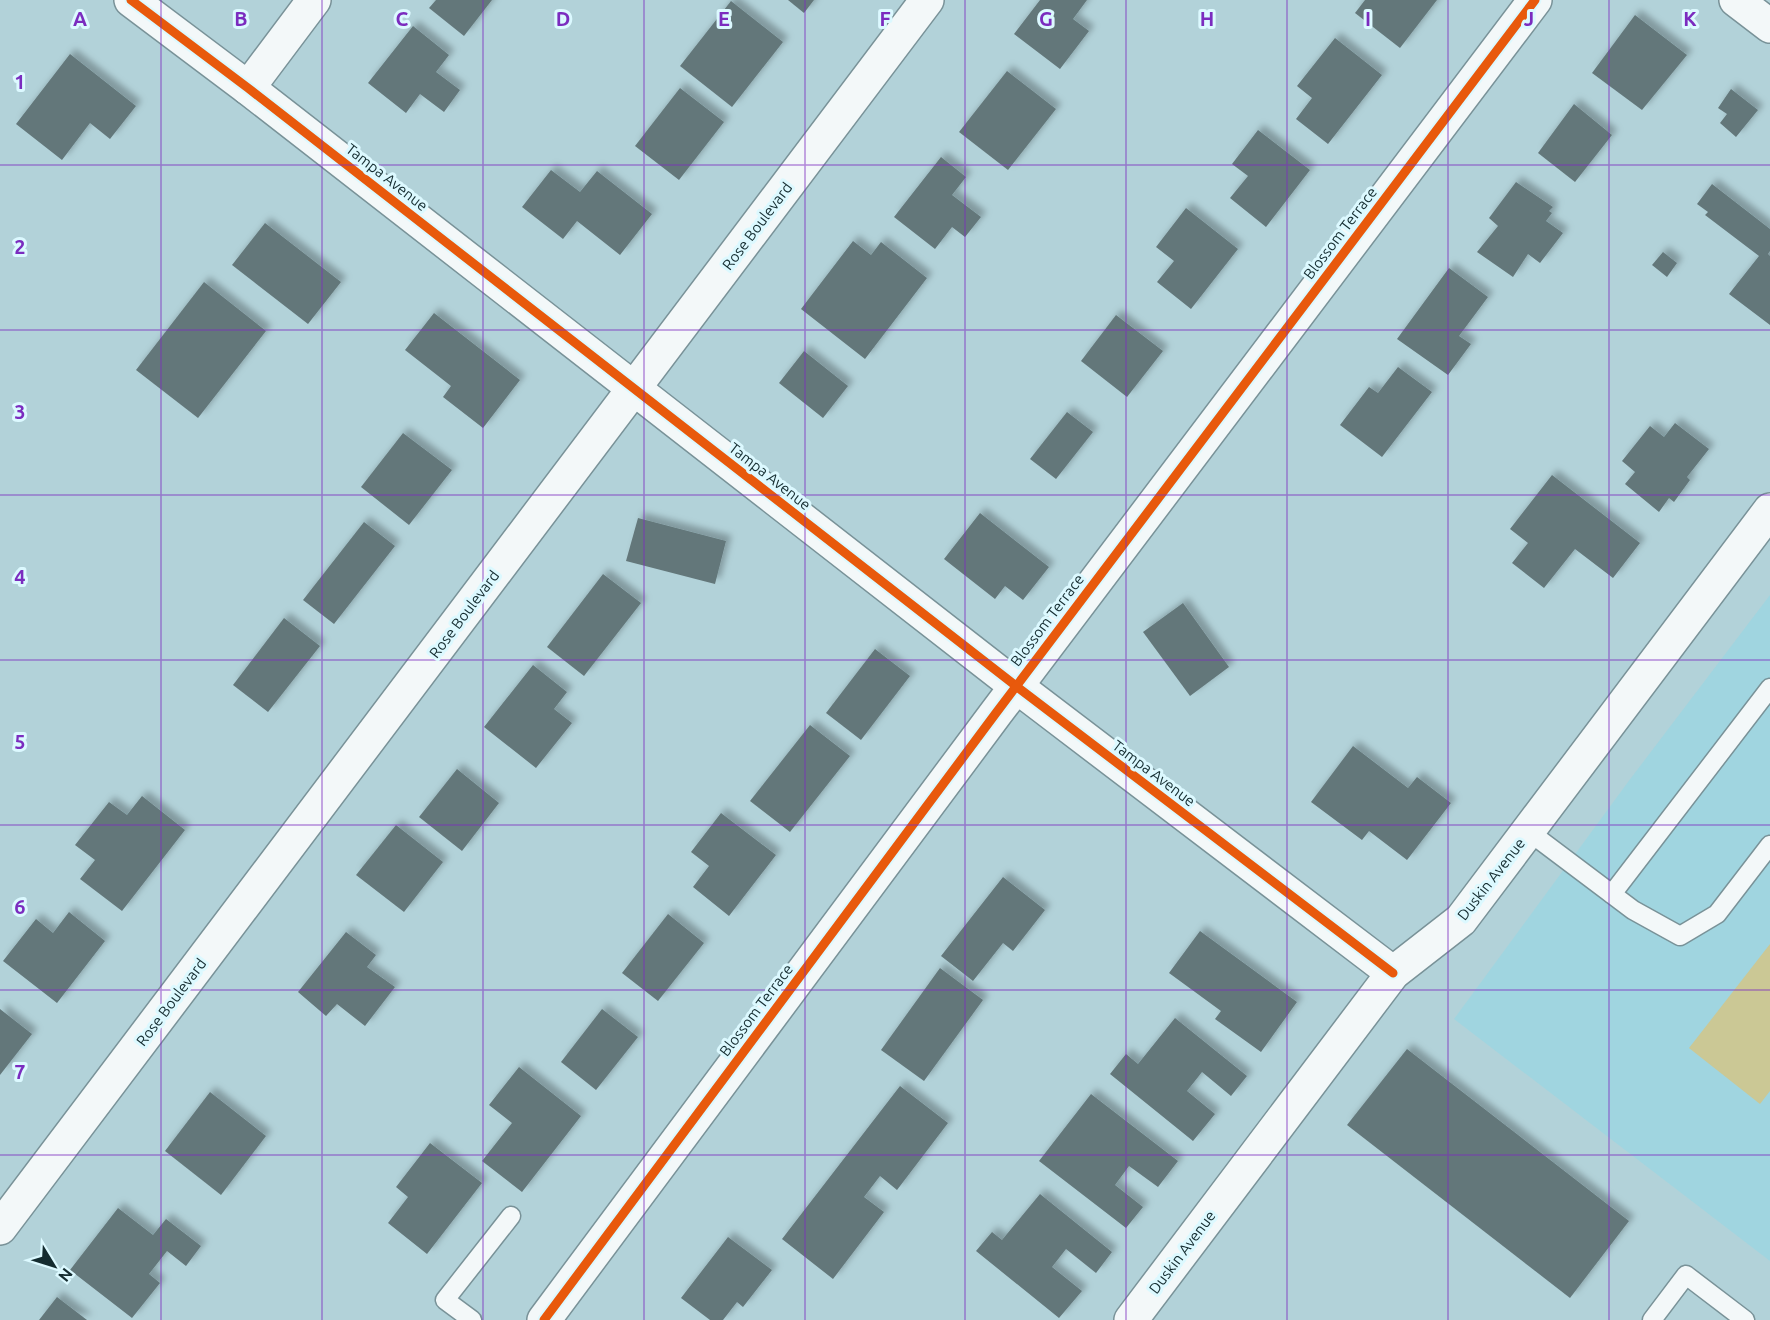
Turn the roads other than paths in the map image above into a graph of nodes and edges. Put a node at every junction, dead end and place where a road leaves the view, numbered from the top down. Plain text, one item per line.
1 (131, 0) edge
2 (314, 0) edge
3 (927, 0) edge
4 (1535, 0) edge
5 (1736, 0) edge
6 (1770, 26) edge
7 (248, 88) junction
8 (634, 389) junction
9 (1770, 510) edge
10 (1016, 686) junction
11 (1770, 688) edge
12 (1528, 831) junction
13 (1770, 845) edge
14 (1612, 894) junction
15 (1393, 973) junction
16 (511, 1216) dead end
17 (0, 1228) edge
18 (472, 1320) edge
19 (544, 1320) edge
20 (1131, 1320) edge
21 (1652, 1320) edge
22 (1745, 1320) edge

1 - 7 street, Tampa Avenue
2 - 7 street
3 - 8 street, Rose Boulevard
4 - 10 street, Blossom Terrace
5 - 6 street
7 - 8 street, Tampa Avenue
8 - 10 street, Tampa Avenue
8 - 17 street, Rose Boulevard
9 - 12 street, Duskin Avenue
10 - 15 street, Tampa Avenue
10 - 19 street, Blossom Terrace
11 - 14 lane
12 - 14 lane
12 - 15 street, Duskin Avenue
13 - 14 lane
15 - 20 street, Duskin Avenue
16 - 18 lane
21 - 22 lane

